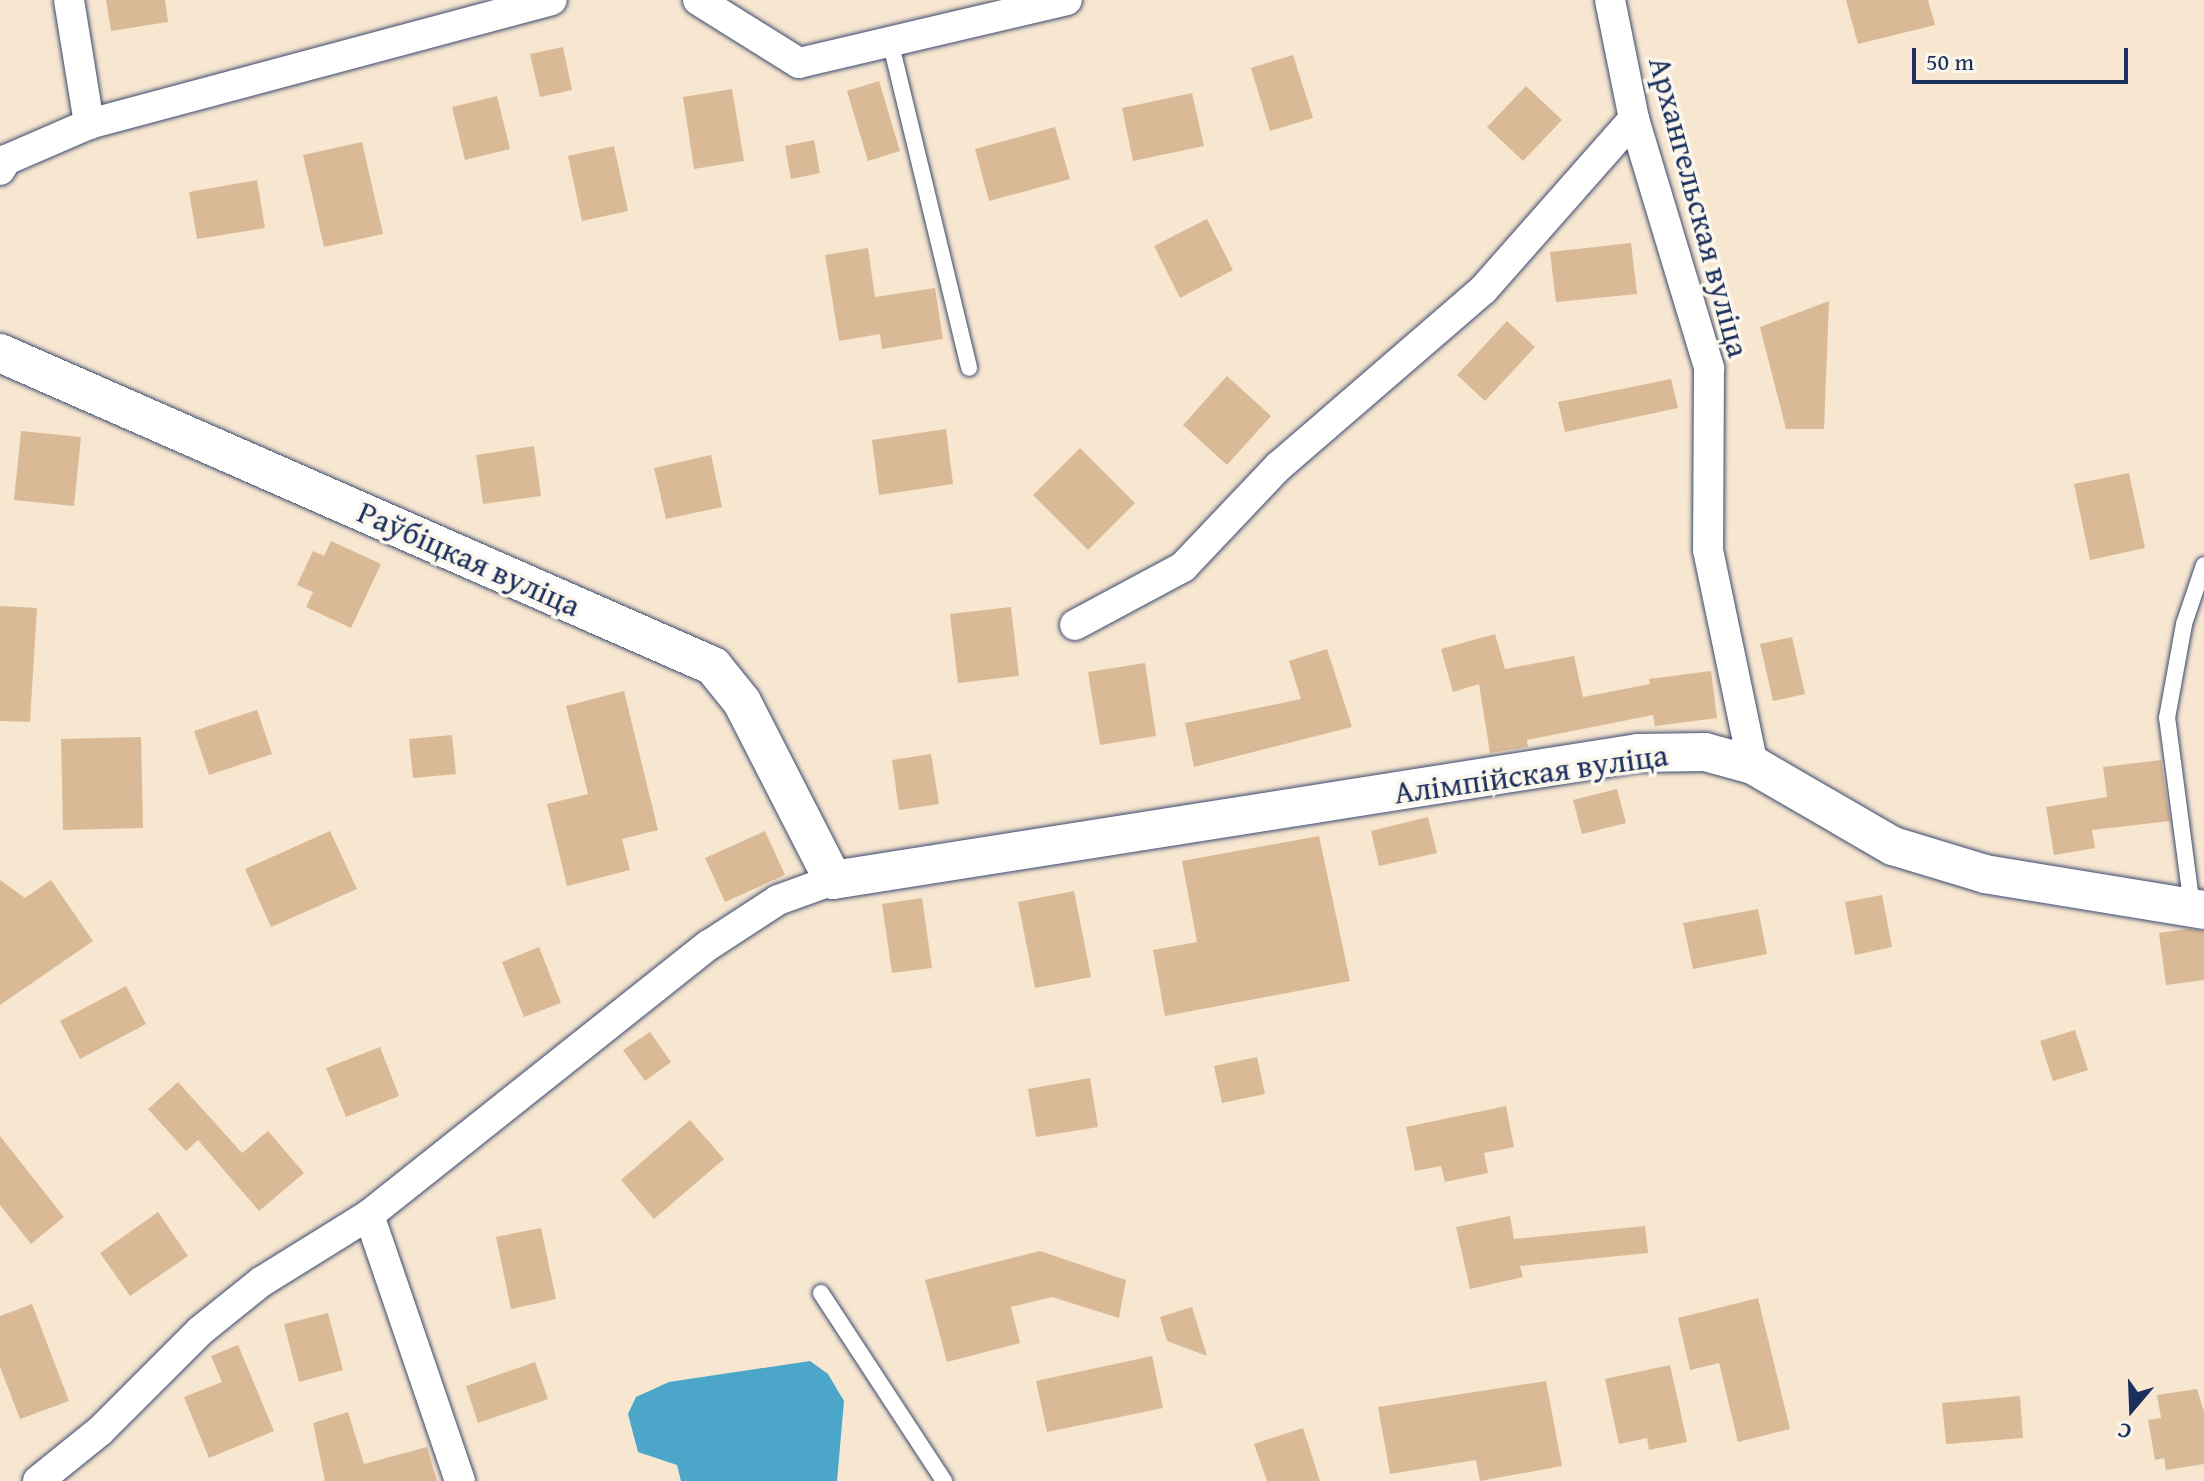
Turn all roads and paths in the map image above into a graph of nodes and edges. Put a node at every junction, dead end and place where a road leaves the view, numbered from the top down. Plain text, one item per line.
1 (69, 0) edge
2 (552, 0) edge
3 (698, 0) edge
4 (1067, 0) edge
5 (1610, 0) edge
6 (892, 49) dead end
7 (1634, 119) junction
8 (89, 124) junction
9 (0, 170) edge
10 (0, 353) edge
11 (969, 368) dead end
12 (2204, 565) edge
13 (1075, 625) dead end
14 (1753, 765) junction
15 (833, 880) junction
16 (2198, 909) edge
17 (369, 1215) junction
18 (821, 1293) dead end
19 (38, 1481) edge
20 (460, 1481) edge
21 (944, 1481) edge

1 - 8 street
2 - 8 street
3 - 4 street
5 - 7 street, Архангельская вуліца
6 - 11 lane
7 - 13 street
7 - 14 street, Архангельская вуліца
8 - 9 street
10 - 15 street, Раўбіцкая вуліца
12 - 16 lane
14 - 15 street, Алімпійская вуліца
14 - 16 street, Алімпійская вуліца
15 - 17 street
17 - 19 street
17 - 20 street
18 - 21 lane

